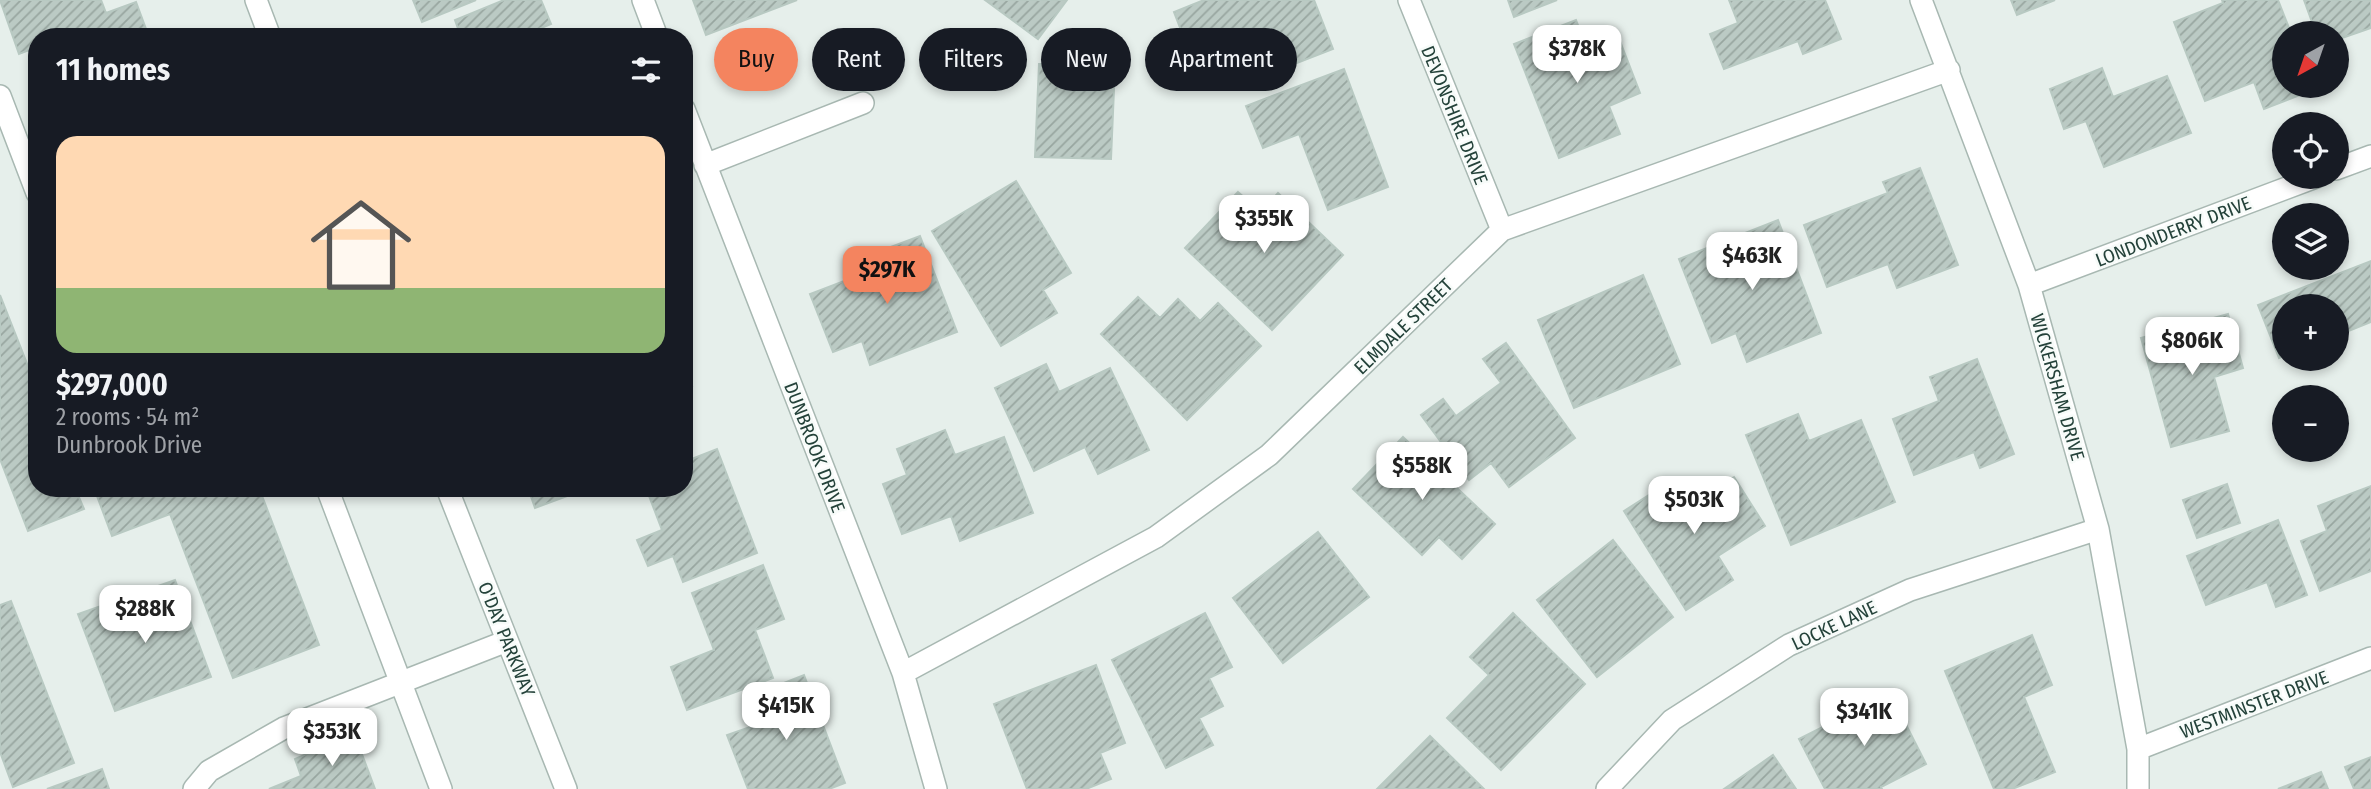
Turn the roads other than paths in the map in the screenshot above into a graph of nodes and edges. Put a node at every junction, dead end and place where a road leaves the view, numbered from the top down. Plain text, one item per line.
1 (256, 0) edge
2 (643, 0) edge
3 (1409, 0) edge
4 (1921, 0) edge
5 (267, 28) edge
6 (654, 28) edge
7 (1949, 70) junction
8 (0, 96) edge
9 (863, 103) dead end
10 (693, 133) edge
11 (2371, 156) edge
12 (2349, 164) edge
13 (705, 165) junction
14 (28, 169) edge
15 (2284, 189) edge
16 (1502, 230) junction
17 (2029, 285) junction
18 (330, 497) edge
19 (451, 497) edge
20 (2098, 528) junction
21 (507, 641) junction
22 (2371, 658) edge
23 (903, 673) junction
24 (400, 682) junction
25 (2138, 749) junction
26 (194, 789) edge
27 (442, 789) edge
28 (566, 789) edge
29 (936, 789) edge
30 (1607, 789) edge
31 (2138, 789) edge

1 - 5 street
2 - 6 street
3 - 16 street, DEVONSHIRE DRIVE
4 - 7 street, WICKERSHAM DRIVE
7 - 16 street, ELMDALE STREET
7 - 17 street, WICKERSHAM DRIVE
8 - 14 street
9 - 13 street
10 - 13 street, DUNBROOK DRIVE
11 - 12 street
13 - 23 street, DUNBROOK DRIVE
15 - 17 street, LONDONDERRY DRIVE
16 - 23 street, ELMDALE STREET
17 - 20 street, WICKERSHAM DRIVE
18 - 24 street
19 - 21 street, O'DAY PARKWAY
20 - 25 street, WICKERSHAM DRIVE
20 - 30 street, LOCKE LANE
21 - 24 street
21 - 28 street, O'DAY PARKWAY
22 - 25 street, WESTMINSTER DRIVE
23 - 29 street, DUNBROOK DRIVE
24 - 26 street
24 - 27 street
25 - 31 street, WICKERSHAM DRIVE

